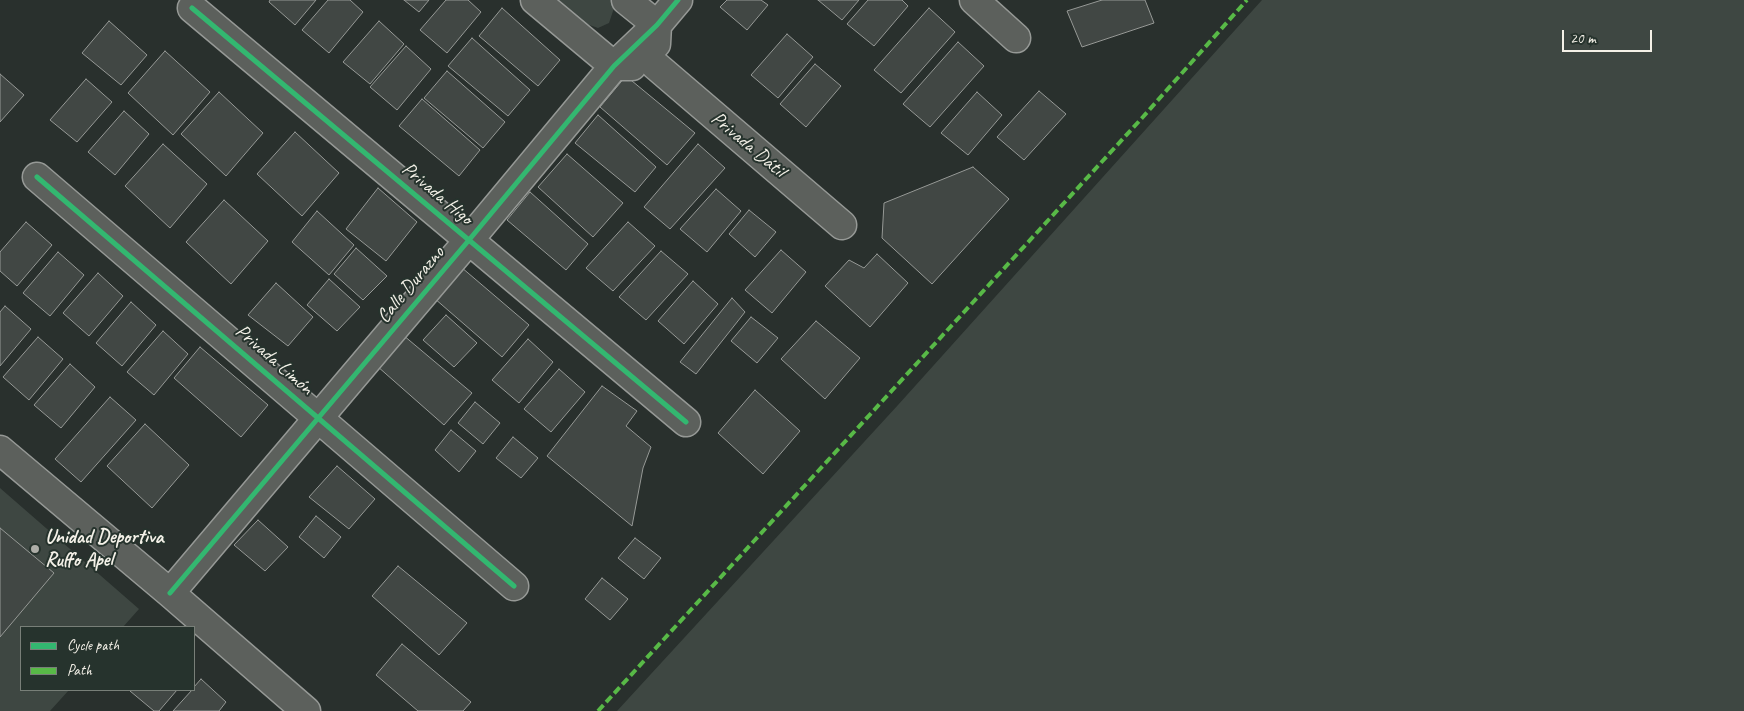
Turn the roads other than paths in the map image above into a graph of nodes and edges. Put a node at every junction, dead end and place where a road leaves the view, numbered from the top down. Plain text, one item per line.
1 (535, 0) edge
2 (626, 0) edge
3 (678, 0) edge
4 (974, 0) edge
5 (192, 8) dead end
6 (656, 25) junction
7 (1016, 38) dead end
8 (655, 65) junction
9 (614, 66) junction
10 (37, 177) dead end
11 (842, 224) dead end
12 (469, 240) junction
13 (319, 419) junction
14 (686, 422) dead end
15 (0, 450) edge
16 (514, 586) dead end
17 (170, 593) junction
18 (306, 711) edge

1 - 9 street
2 - 6 street
3 - 6 street, Calle Durazno
4 - 7 street
5 - 12 street, Privada Higo
6 - 8 street
6 - 9 street, Calle Durazno
8 - 9 street
8 - 11 street, Privada Dátil
9 - 12 street, Calle Durazno
10 - 13 street, Privada Limón
12 - 13 street, Calle Durazno
12 - 14 street, Privada Higo
13 - 16 street, Privada Limón
13 - 17 street, Calle Durazno
15 - 17 street
17 - 18 street

